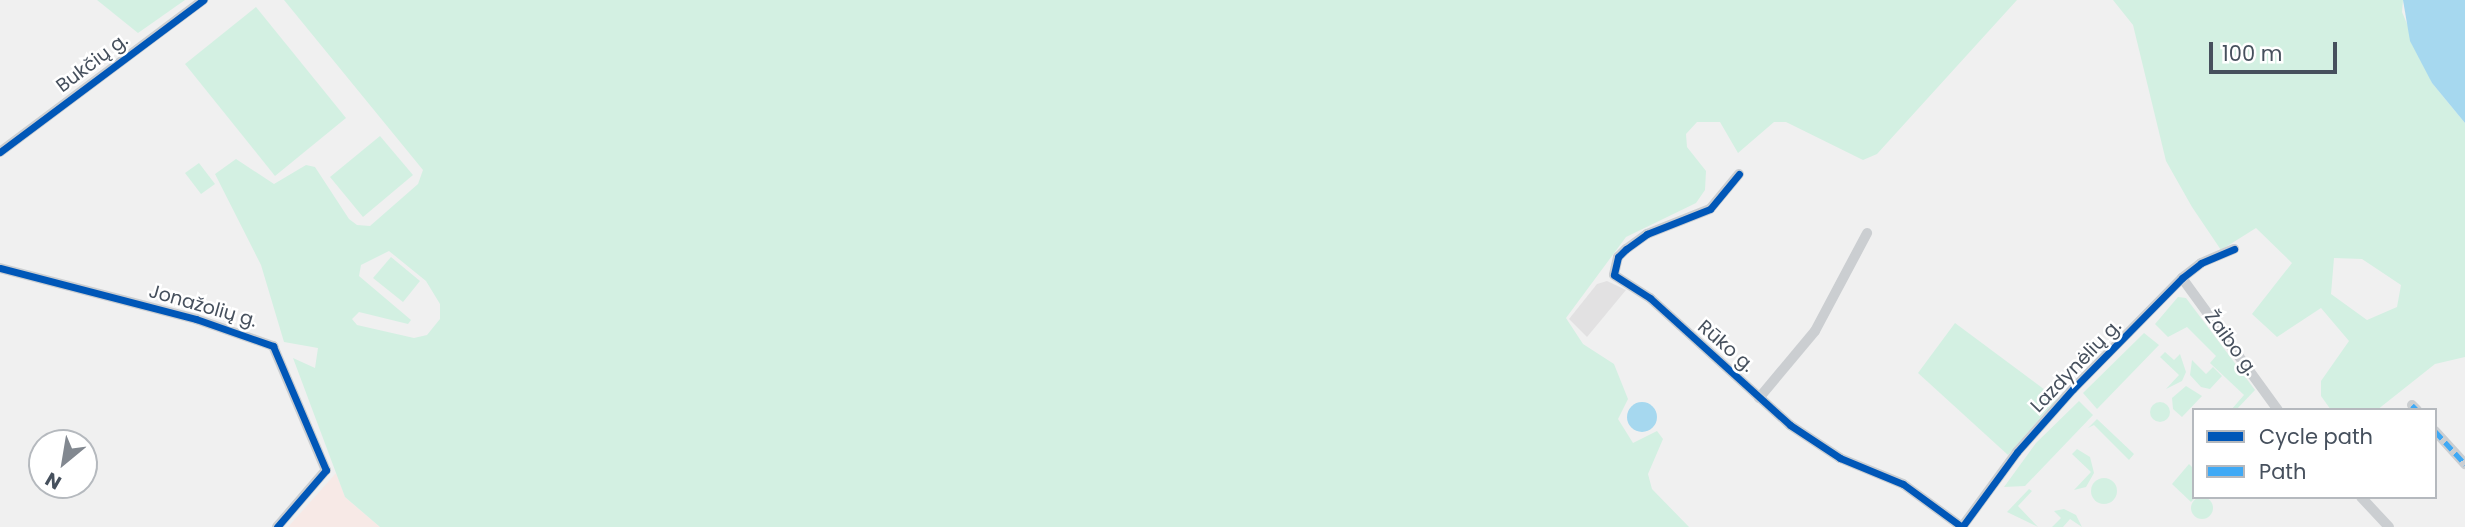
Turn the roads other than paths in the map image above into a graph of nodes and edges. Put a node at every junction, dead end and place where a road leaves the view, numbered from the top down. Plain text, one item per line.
1 (203, 0) edge
2 (0, 152) edge
3 (1739, 174) dead end
4 (1867, 233) dead end
5 (2234, 249) dead end
6 (0, 268) edge
7 (2182, 278) junction
8 (1759, 398) junction
9 (2277, 408) edge
10 (2437, 433) edge
11 (2465, 464) edge
12 (2363, 499) edge
13 (277, 527) edge
14 (1962, 527) edge
15 (2389, 527) edge

1 - 2 street, Bukčių g.
3 - 8 street, Rūko g.
4 - 8 street
5 - 7 street, Lazdynėlių g.
6 - 13 street, Jonažolių g.
7 - 9 street, Žaibo g.
7 - 14 street, Lazdynėlių g.
8 - 14 street, Rūko g.
10 - 11 street
12 - 15 street

